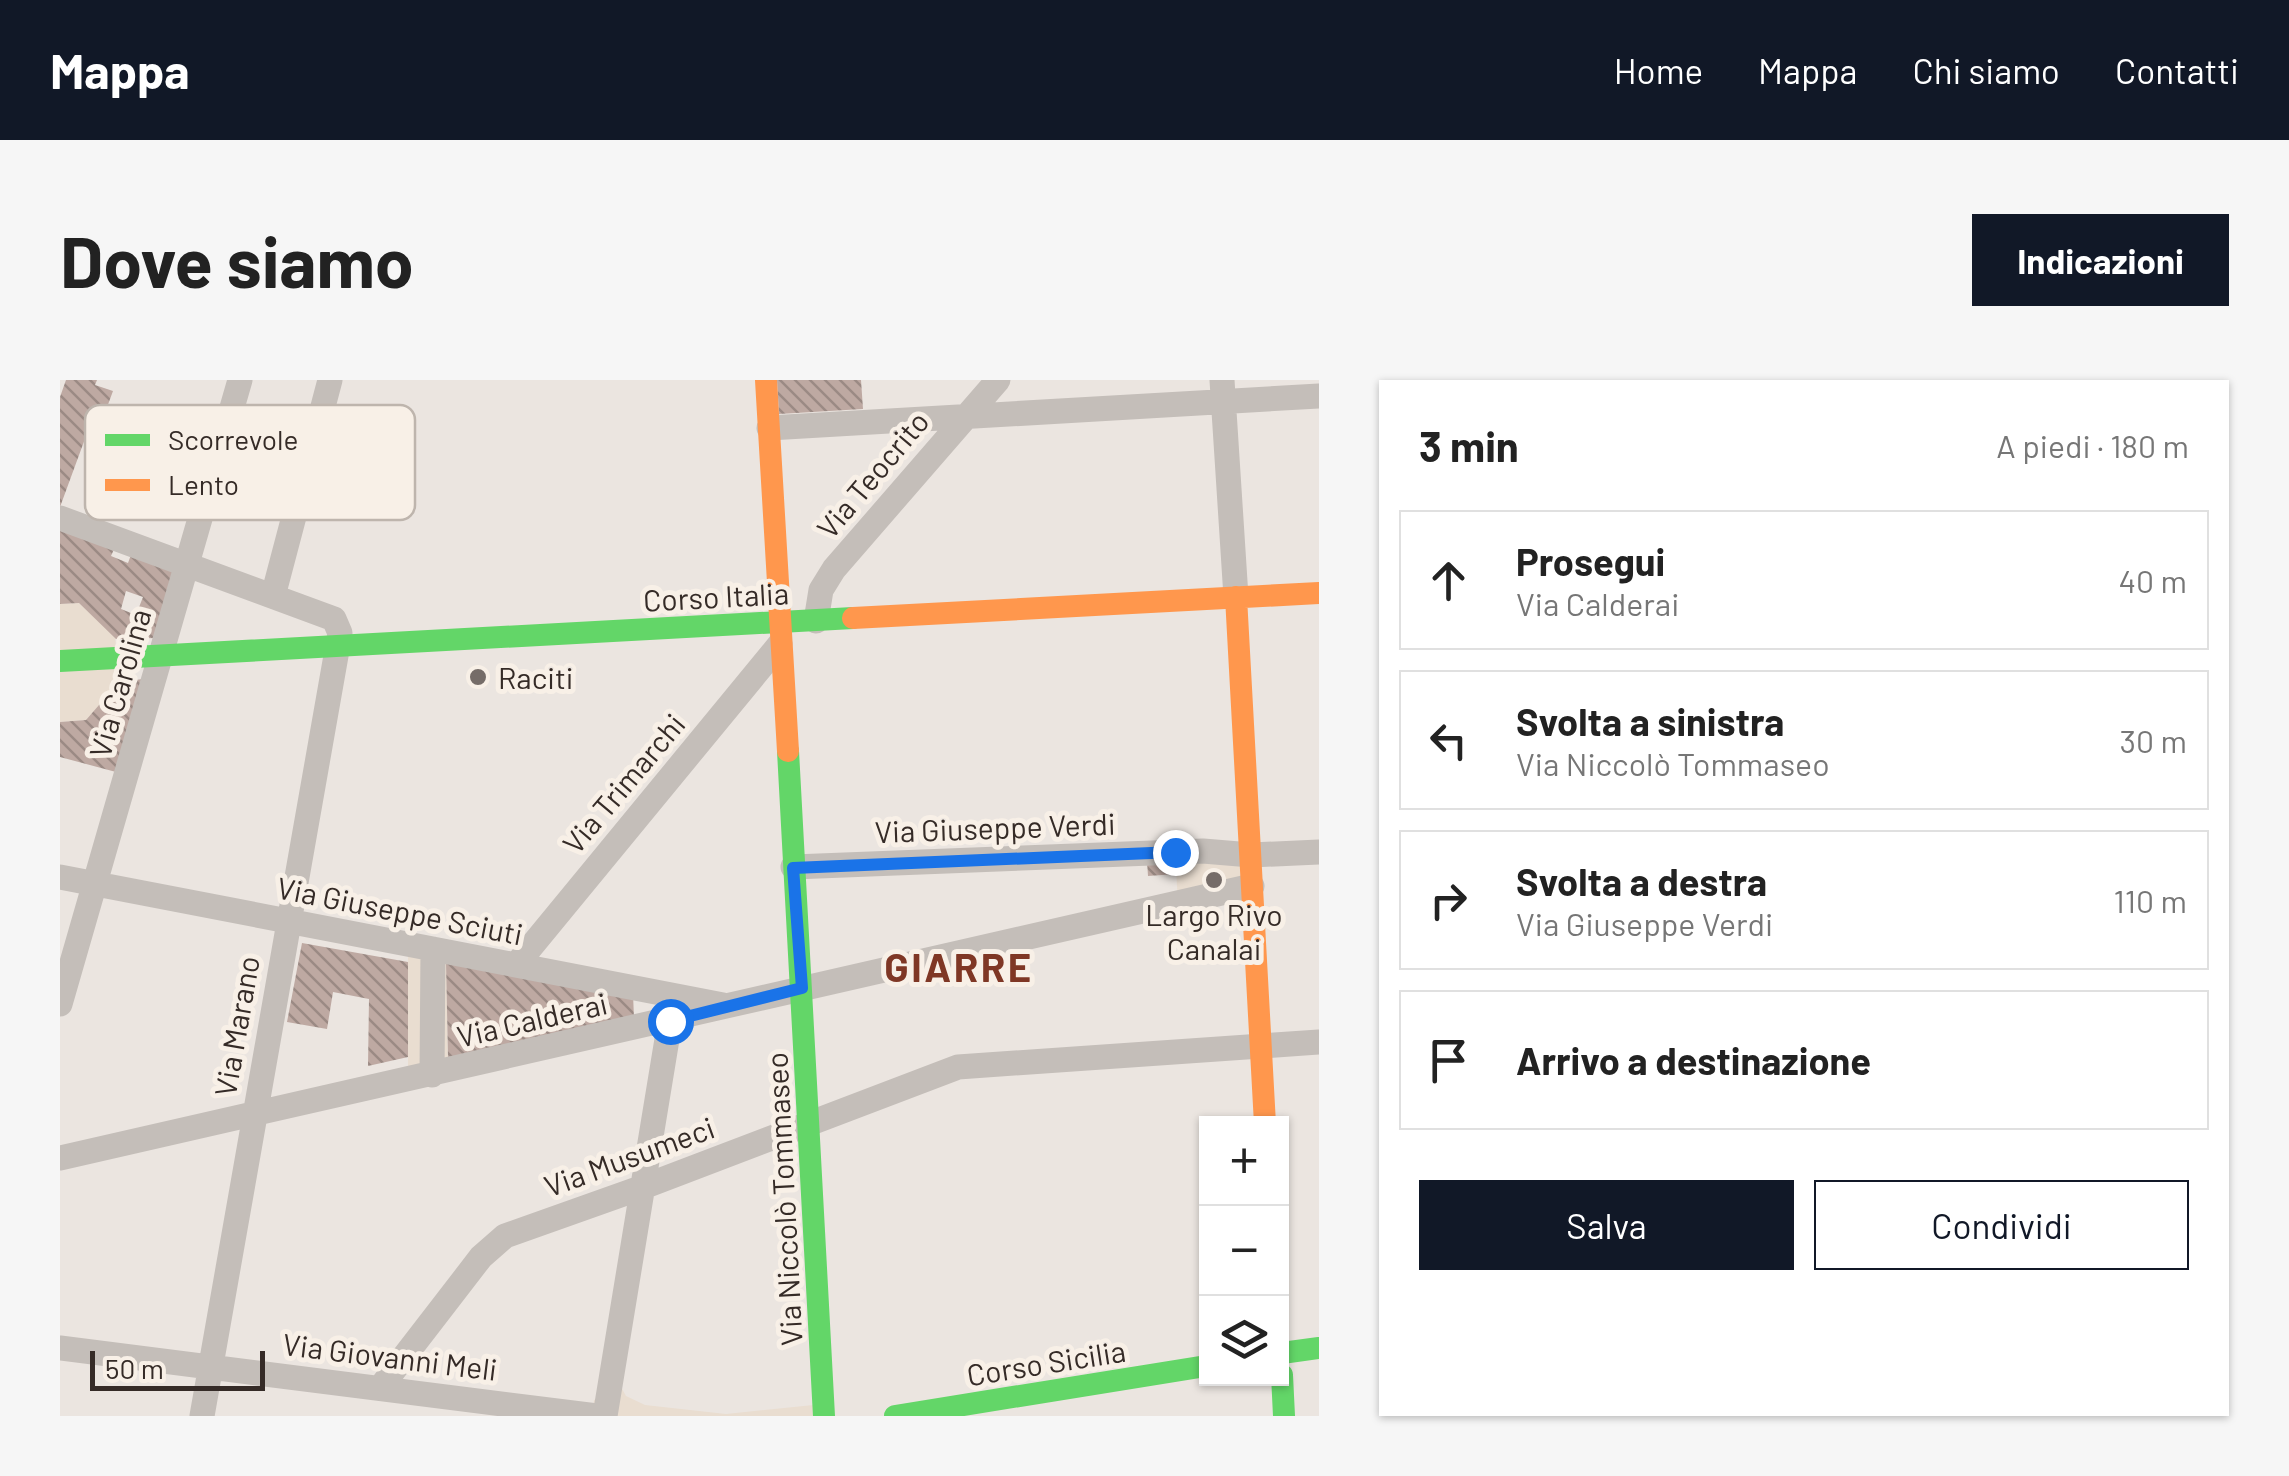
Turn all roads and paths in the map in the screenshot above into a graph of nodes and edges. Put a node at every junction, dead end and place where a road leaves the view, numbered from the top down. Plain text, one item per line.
1 (240, 380) edge
2 (330, 380) edge
3 (766, 380) edge
4 (998, 380) edge
5 (1223, 390) edge
6 (1319, 396) edge
7 (233, 405) edge
8 (323, 405) edge
9 (964, 415) junction
10 (769, 428) junction
11 (60, 518) edge
12 (200, 520) edge
13 (292, 520) edge
14 (187, 564) junction
15 (1319, 593) edge
16 (272, 596) junction
17 (1236, 597) junction
18 (816, 621) junction
19 (780, 633) junction
20 (335, 648) junction
21 (161, 657) junction
22 (60, 661) edge
23 (1319, 852) edge
24 (1250, 855) junction
25 (793, 868) junction
26 (60, 877) edge
27 (94, 884) junction
28 (1252, 886) junction
29 (288, 922) junction
30 (433, 949) junction
31 (516, 964) junction
32 (802, 988) junction
33 (60, 1004) edge
34 (728, 1006) junction
35 (670, 1021) junction
36 (1319, 1042) edge
37 (1260, 1045) junction
38 (432, 1074) junction
39 (253, 1114) junction
40 (1265, 1116) edge
41 (810, 1123) junction
42 (60, 1158) edge
43 (643, 1187) junction
44 (60, 1348) edge
45 (1319, 1348) edge
46 (1289, 1352) edge
47 (211, 1366) junction
48 (1199, 1368) edge
49 (1283, 1386) edge
50 (380, 1388) junction
51 (1059, 1404) edge
52 (600, 1410) edge
53 (202, 1416) edge
54 (824, 1416) edge
55 (895, 1416) edge
56 (1284, 1416) edge

1 - 7 street, Via Carolina
2 - 8 street
3 - 10 street, Via Niccolò Tommaseo
4 - 9 street, Via Teocrito
5 - 6 street
5 - 9 street
5 - 17 street
9 - 10 street
9 - 18 street, Via Teocrito
10 - 19 street, Via Niccolò Tommaseo
11 - 14 street
12 - 14 street, Via Carolina
13 - 16 street
14 - 16 street
14 - 21 street, Via Carolina
15 - 17 street, Corso Italia
16 - 20 street
17 - 18 street, Corso Italia
17 - 24 street
18 - 19 street, Corso Italia
19 - 20 street, Corso Italia
19 - 25 street, Via Niccolò Tommaseo
19 - 31 street, Via Trimarchi
20 - 21 street, Corso Italia
20 - 29 street, Via Marano
21 - 22 street, Corso Italia
21 - 27 street, Via Carolina
23 - 24 street, Via Giuseppe Verdi
24 - 25 street, Via Giuseppe Verdi
24 - 28 street
25 - 32 street, Via Niccolò Tommaseo
26 - 27 street, Via Giuseppe Sciuti
27 - 29 street, Via Giuseppe Sciuti
27 - 33 street, Via Carolina
28 - 32 street, Via Calderai
28 - 37 street
29 - 30 street, Via Giuseppe Sciuti
29 - 39 street, Via Marano
30 - 31 street, Via Giuseppe Sciuti
30 - 38 street
31 - 34 street, Via Giuseppe Sciuti
32 - 34 street, Via Calderai
32 - 41 street, Via Niccolò Tommaseo
34 - 35 street, Via Calderai
35 - 38 street, Via Calderai
35 - 43 street
36 - 37 street, Via Musumeci
37 - 40 street
37 - 41 street, Via Musumeci
38 - 39 street, Via Calderai
39 - 42 street, Via Calderai
39 - 47 street, Via Marano
41 - 43 street, Via Musumeci
41 - 54 street, Via Niccolò Tommaseo
43 - 50 street, Via Musumeci
43 - 52 street
44 - 47 street, Via Giovanni Meli
45 - 46 street
47 - 50 street, Via Giovanni Meli
47 - 53 street, Via Marano
48 - 51 street, Corso Sicilia
49 - 56 street
50 - 52 street, Via Giovanni Meli
51 - 55 street, Corso Sicilia

